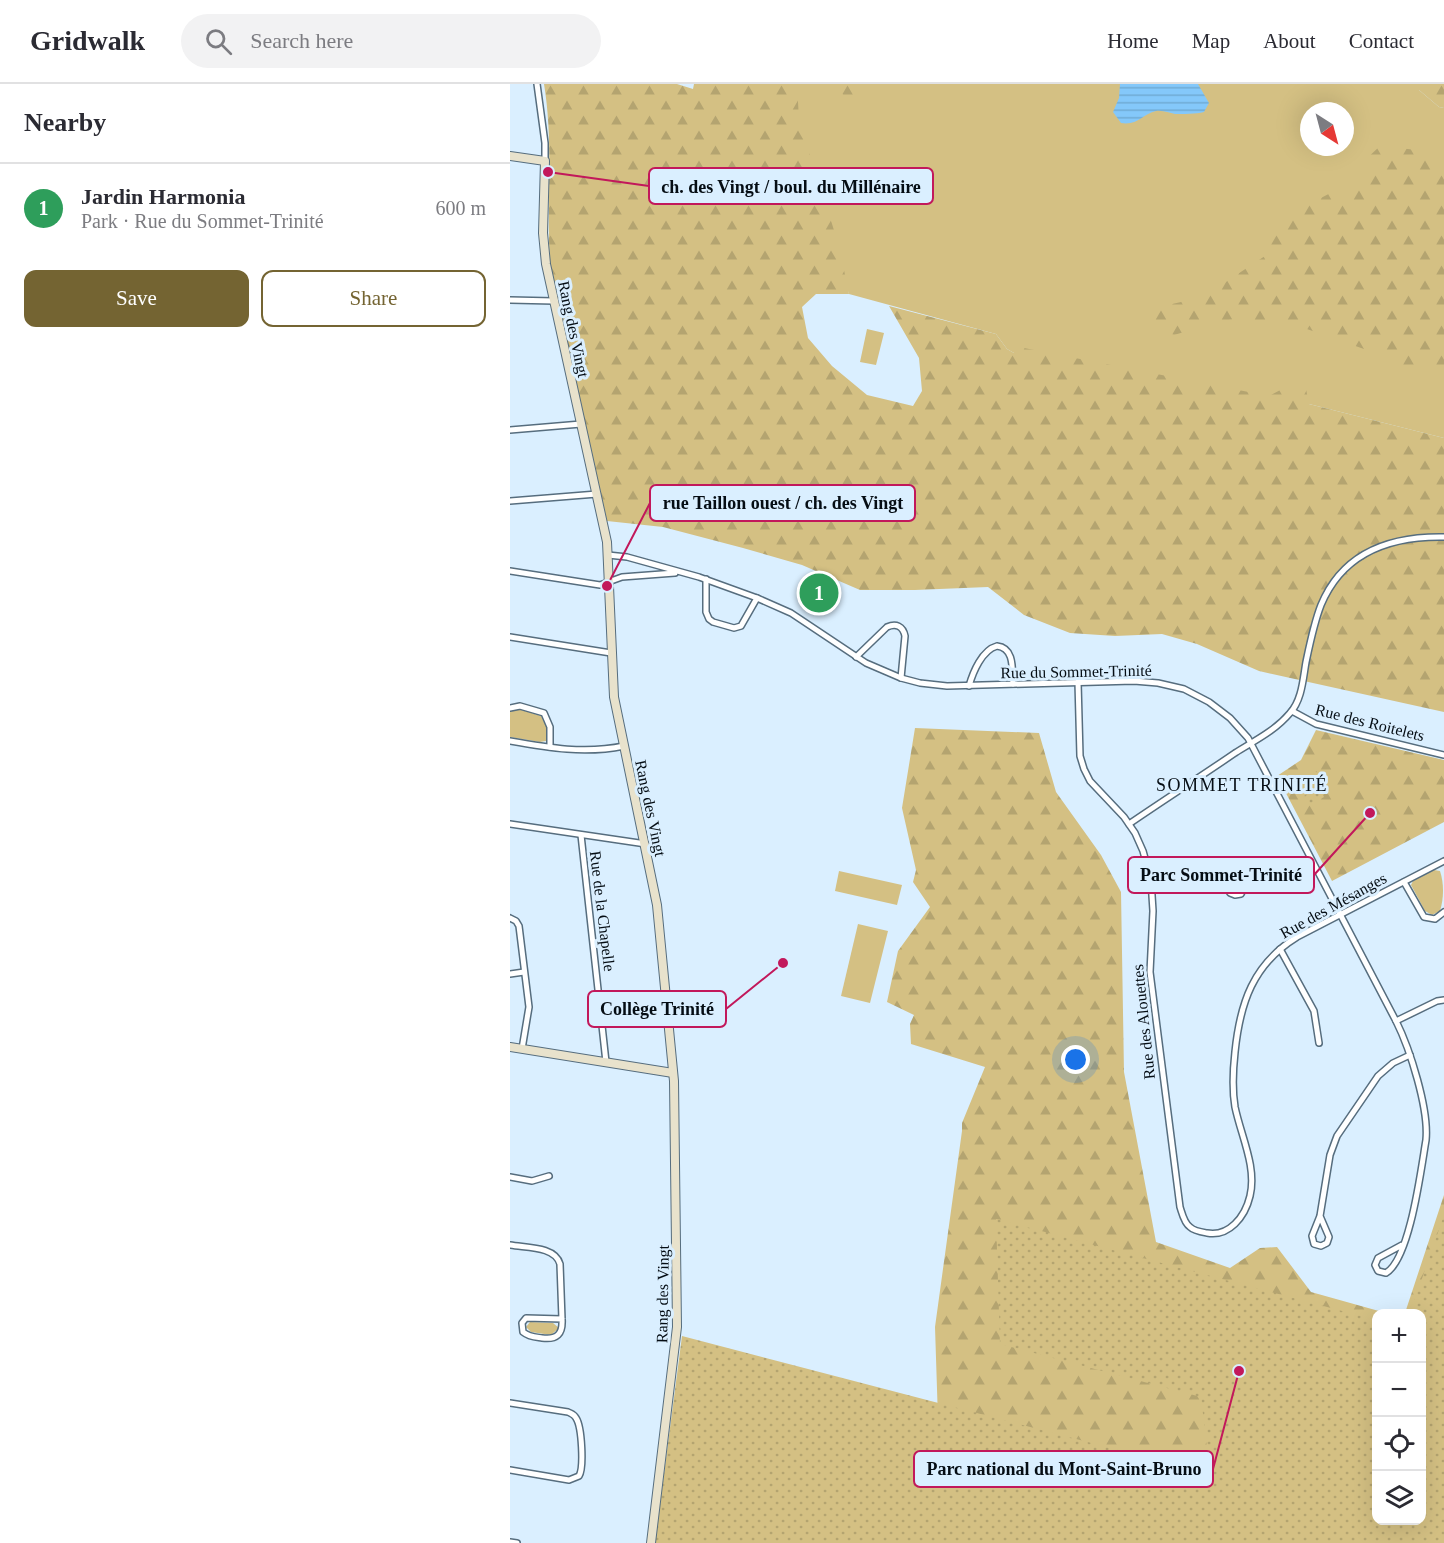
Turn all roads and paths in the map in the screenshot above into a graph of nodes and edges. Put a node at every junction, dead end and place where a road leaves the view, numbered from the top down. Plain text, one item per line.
1 (537, 84) edge
2 (510, 156) edge
3 (545, 161) junction
4 (510, 300) edge
5 (554, 301) junction
6 (581, 424) junction
7 (510, 430) edge
8 (597, 494) junction
9 (510, 501) edge
10 (1444, 537) edge
11 (608, 555) junction
12 (510, 571) edge
13 (686, 573) junction
14 (706, 579) junction
15 (610, 582) junction
16 (757, 598) junction
17 (510, 637) edge
18 (611, 653) junction
19 (856, 657) junction
20 (901, 678) junction
21 (1078, 682) junction
22 (1013, 684) junction
23 (969, 686) junction
24 (510, 708) edge
25 (1292, 711) junction
26 (510, 741) edge
27 (1251, 744) junction
28 (624, 746) junction
29 (550, 747) junction
30 (1444, 755) edge
31 (510, 824) edge
32 (1129, 824) junction
33 (581, 835) junction
34 (646, 844) junction
35 (1442, 862) edge
36 (1214, 867) junction
37 (1444, 870) edge
38 (1151, 880) junction
39 (1404, 882) junction
40 (1444, 912) edge
41 (1340, 915) junction
42 (510, 918) edge
43 (1280, 949) junction
44 (524, 972) junction
45 (510, 974) edge
46 (1444, 1000) edge
47 (1396, 1021) junction
48 (1319, 1043) dead end
49 (510, 1047) edge
50 (522, 1049) junction
51 (1410, 1055) junction
52 (606, 1062) junction
53 (673, 1072) junction
54 (549, 1176) dead end
55 (510, 1177) edge
56 (1320, 1216) junction
57 (1195, 1230) joint
58 (510, 1245) edge
59 (1402, 1245) junction
60 (562, 1319) junction
61 (510, 1403) edge
62 (510, 1470) edge
63 (510, 1542) edge
64 (517, 1543) edge
65 (651, 1543) edge

1 - 3 street, Rang des Vingt
2 - 3 street
3 - 5 street, Rang des Vingt
4 - 5 street
5 - 6 street, Rang des Vingt
6 - 7 street
6 - 8 street, Rang des Vingt
8 - 9 street
8 - 11 street, Rang des Vingt
10 - 25 street
11 - 13 street, Rue du Sommet-Trinité
11 - 15 street, Rang des Vingt
12 - 15 street, Rue du Sommet-Trinité
13 - 14 street, Rue du Sommet-Trinité
13 - 15 street, Rue du Sommet-Trinité
14 - 16 street, Rue du Sommet-Trinité
14 - 16 street
15 - 18 street, Rang des Vingt
16 - 19 street, Rue du Sommet-Trinité
17 - 18 street
18 - 28 street, Rang des Vingt
19 - 20 street, Rue du Sommet-Trinité
19 - 20 street
20 - 23 street, Rue du Sommet-Trinité
21 - 22 street, Rue du Sommet-Trinité
21 - 27 street, Rue du Sommet-Trinité
21 - 32 street, Rue des Alouettes
22 - 23 street, Rue du Sommet-Trinité
22 - 23 street
24 - 29 street
25 - 27 street
25 - 30 street, Rue des Roitelets
26 - 29 street
27 - 32 street
27 - 41 street, Rue du Sommet-Trinité
28 - 29 street
28 - 34 street, Rang des Vingt
31 - 33 street
32 - 38 street, Rue des Alouettes
33 - 34 street
33 - 52 street, Rue de la Chapelle
34 - 53 street, Rang des Vingt
35 - 37 street
35 - 39 street, Rue des Mésanges
36 - 36 street
36 - 38 street
38 - 57 street, Rue des Alouettes
39 - 40 street
39 - 41 street, Rue des Mésanges
41 - 43 street, Rue des Mésanges
41 - 47 street, Rue du Sommet-Trinité
42 - 44 street
43 - 48 street
43 - 57 street, Rue des Mésanges
44 - 45 street
44 - 50 street
46 - 47 street
47 - 51 street, Rue du Sommet-Trinité
49 - 50 street
50 - 52 street
51 - 56 street
51 - 59 street, Rue du Sommet-Trinité
52 - 53 street
53 - 65 street, Rang des Vingt
54 - 55 street
56 - 56 street
58 - 60 street
59 - 59 street, Rue du Sommet-Trinité
60 - 60 street
61 - 62 street
63 - 64 street

